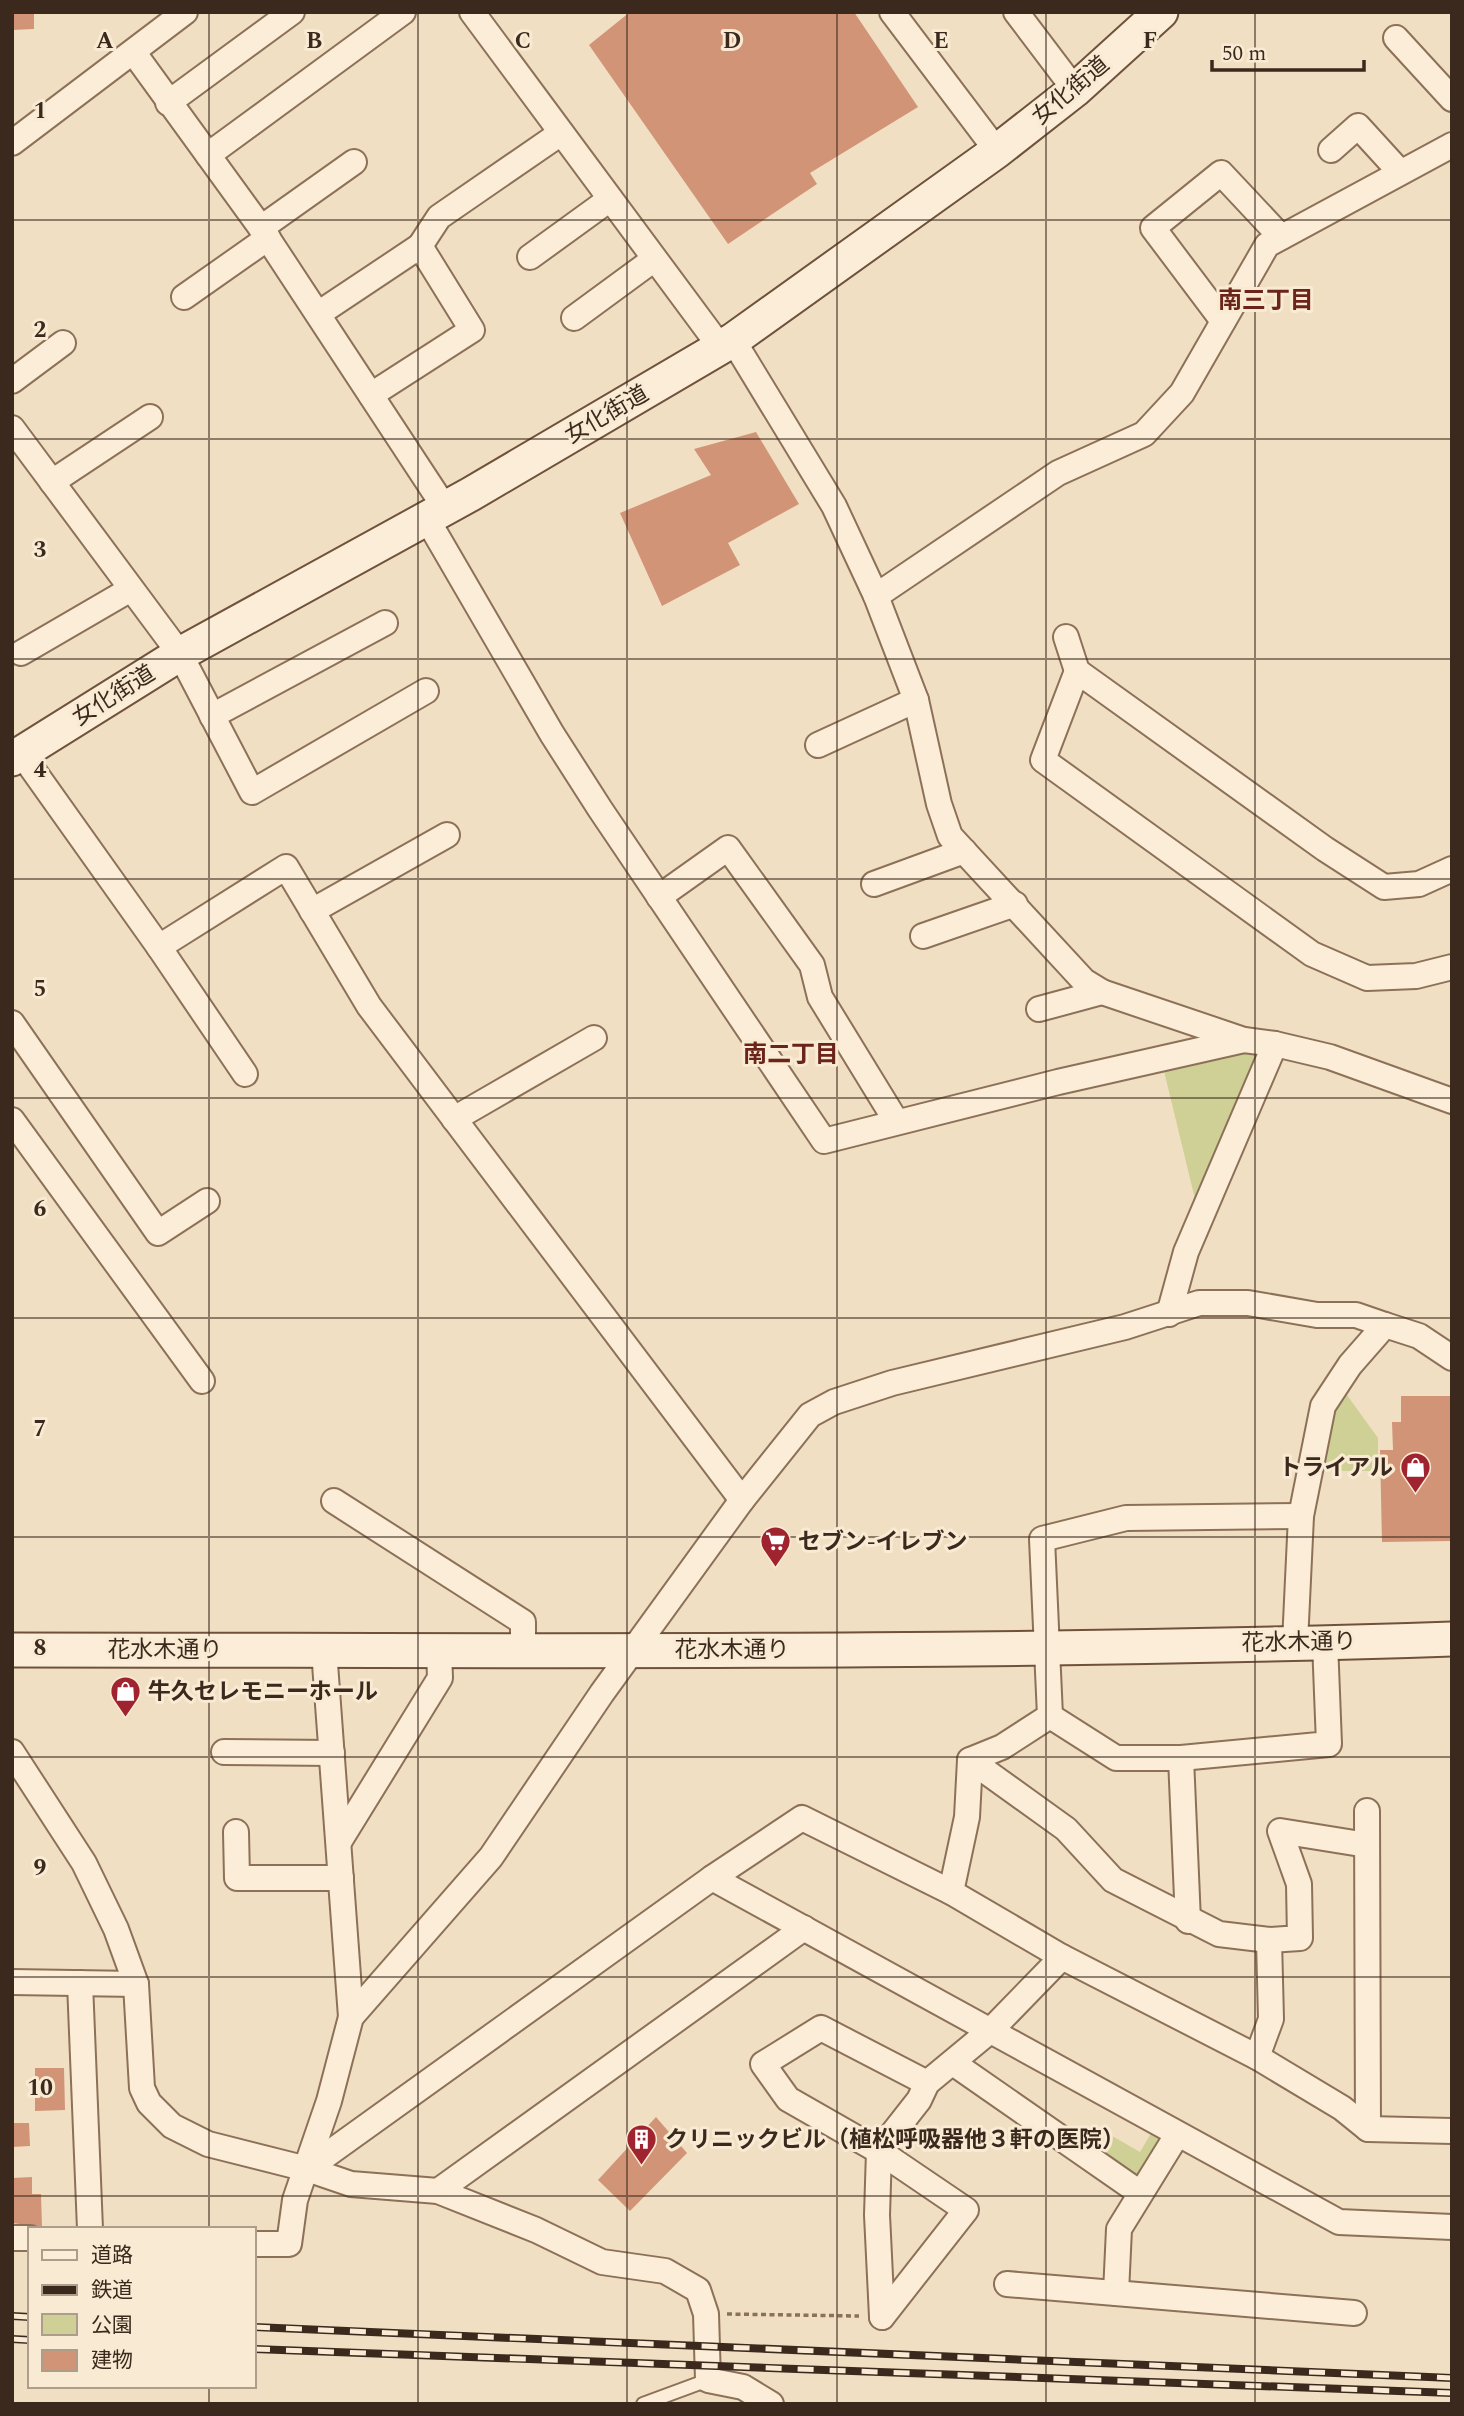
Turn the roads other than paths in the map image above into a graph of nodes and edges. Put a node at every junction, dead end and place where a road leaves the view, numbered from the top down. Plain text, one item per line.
1 (186, 12) edge
2 (292, 12) edge
3 (403, 12) edge
4 (472, 12) edge
5 (892, 12) edge
6 (1016, 12) edge
7 (1149, 16) edge
8 (1396, 38) dead end
9 (134, 53) junction
10 (1075, 90) junction
11 (1452, 99) edge
12 (168, 103) junction
13 (561, 133) junction
14 (12, 143) edge
15 (1452, 145) edge
16 (1331, 150) dead end
17 (996, 151) junction
18 (208, 155) junction
19 (354, 162) dead end
20 (1400, 172) junction
21 (610, 199) junction
22 (264, 233) junction
23 (1281, 237) junction
24 (420, 246) junction
25 (530, 257) dead end
26 (653, 260) junction
27 (184, 297) dead end
28 (318, 314) junction
29 (574, 318) dead end
30 (1223, 321) junction
31 (62, 343) dead end
32 (727, 344) junction
33 (12, 381) edge
34 (371, 395) junction
35 (149, 417) dead end
36 (12, 428) edge
37 (52, 482) junction
38 (436, 513) junction
39 (131, 589) junction
40 (876, 596) junction
41 (385, 623) dead end
42 (1066, 637) dead end
43 (20, 653) dead end
44 (180, 654) junction
45 (1077, 671) junction
46 (426, 691) dead end
47 (916, 700) junction
48 (212, 716) junction
49 (818, 745) dead end
50 (17, 756) edge
51 (447, 835) dead end
52 (964, 851) junction
53 (1452, 869) edge
54 (874, 884) dead end
55 (659, 897) junction
56 (1015, 904) junction
57 (312, 911) junction
58 (923, 936) dead end
59 (159, 947) junction
60 (1452, 967) edge
61 (1102, 992) junction
62 (1039, 1009) dead end
63 (12, 1023) edge
64 (594, 1038) dead end
65 (1244, 1040) junction
66 (1275, 1044) junction
67 (245, 1074) dead end
68 (1452, 1101) edge
69 (454, 1119) junction
70 (12, 1120) edge
71 (895, 1121) junction
72 (207, 1201) dead end
73 (1169, 1314) junction
74 (1384, 1325) junction
75 (1452, 1358) edge
76 (202, 1381) dead end
77 (742, 1500) junction
78 (334, 1501) dead end
79 (1301, 1516) junction
80 (1452, 1639) edge
81 (1310, 1643) junction
82 (1045, 1648) junction
83 (12, 1650) edge
84 (324, 1650) junction
85 (439, 1650) junction
86 (523, 1651) junction
87 (635, 1651) junction
88 (1050, 1716) junction
89 (12, 1752) edge
90 (224, 1752) dead end
91 (332, 1753) junction
92 (1181, 1758) junction
93 (970, 1760) junction
94 (1367, 1811) dead end
95 (236, 1832) dead end
96 (339, 1842) junction
97 (1367, 1844) junction
98 (341, 1878) junction
99 (712, 1878) junction
100 (951, 1892) junction
101 (1188, 1921) junction
102 (804, 1928) junction
103 (1269, 1940) junction
104 (1062, 1957) junction
105 (12, 1982) edge
106 (80, 1983) junction
107 (136, 1984) junction
108 (351, 2017) junction
109 (991, 2030) junction
110 (1257, 2057) junction
111 (954, 2063) junction
112 (927, 2083) junction
113 (1368, 2129) junction
114 (1452, 2131) edge
115 (1177, 2135) junction
116 (879, 2151) junction
117 (307, 2169) junction
118 (438, 2191) junction
119 (1140, 2193) junction
120 (90, 2227) edge
121 (1452, 2227) edge
122 (256, 2244) edge
123 (1007, 2284) dead end
124 (1116, 2293) junction
125 (1354, 2313) dead end
126 (708, 2380) junction
127 (643, 2404) edge
128 (771, 2404) edge

1 - 9 street
2 - 12 street
3 - 18 street
4 - 13 street
5 - 17 street
6 - 10 street
7 - 10 street, 女化街道
8 - 11 street
9 - 12 street
9 - 14 street
10 - 17 street, 女化街道
12 - 18 street
13 - 21 street
13 - 24 street
15 - 20 street
16 - 20 street
17 - 32 street, 女化街道
18 - 22 street
19 - 22 street
20 - 23 street
21 - 25 street
21 - 26 street
22 - 27 street
22 - 28 street
23 - 30 street
23 - 30 street
24 - 28 street
24 - 34 street
26 - 29 street
26 - 32 street
28 - 34 street
30 - 40 street
31 - 33 street
32 - 38 street, 女化街道
32 - 40 street
34 - 38 street
35 - 37 street
36 - 37 street
37 - 39 street
38 - 44 street, 女化街道
38 - 55 street
39 - 43 street
39 - 44 street
40 - 47 street
41 - 48 street
42 - 45 street
44 - 48 street
44 - 50 street, 女化街道
45 - 53 street
45 - 60 street
46 - 48 street
47 - 49 street
47 - 52 street
50 - 59 street
51 - 57 street
52 - 54 street
52 - 56 street
55 - 71 street
55 - 71 street
56 - 58 street
56 - 61 street
57 - 59 street
57 - 69 street
59 - 67 street
61 - 62 street
61 - 65 street
63 - 72 street
64 - 69 street
65 - 66 street
65 - 71 street
66 - 68 street
66 - 73 street
69 - 77 street
70 - 76 street
73 - 74 street
73 - 77 street
74 - 75 street
74 - 79 street
77 - 87 street
78 - 86 street
79 - 81 street
79 - 82 street
80 - 81 street, 花水木通り
81 - 82 street, 花水木通り
81 - 92 street
82 - 87 street, 花水木通り
82 - 88 street
83 - 84 street, 花水木通り
84 - 85 street, 花水木通り
84 - 91 street
85 - 86 street, 花水木通り
85 - 96 street
86 - 87 street, 花水木通り
87 - 108 street
88 - 92 street
88 - 93 street
89 - 107 street
90 - 91 street
91 - 96 street
92 - 101 street
93 - 100 street
93 - 101 street
94 - 97 street
95 - 98 street
96 - 98 street
97 - 103 street
97 - 113 street
98 - 108 street
99 - 100 street
99 - 102 street
99 - 117 street
100 - 104 street
101 - 103 street
102 - 109 street
102 - 118 street
103 - 110 street
104 - 109 street
104 - 110 street
105 - 106 street
106 - 107 street
106 - 120 street
107 - 117 street
108 - 117 street
109 - 111 street
109 - 115 street
110 - 113 street
111 - 112 street
111 - 119 street
112 - 116 street
112 - 116 street
113 - 114 street
115 - 119 street
115 - 121 street
116 - 116 street
117 - 118 street
117 - 122 street
118 - 126 street
119 - 124 street
123 - 124 street
124 - 125 street
126 - 127 lane
126 - 128 street

